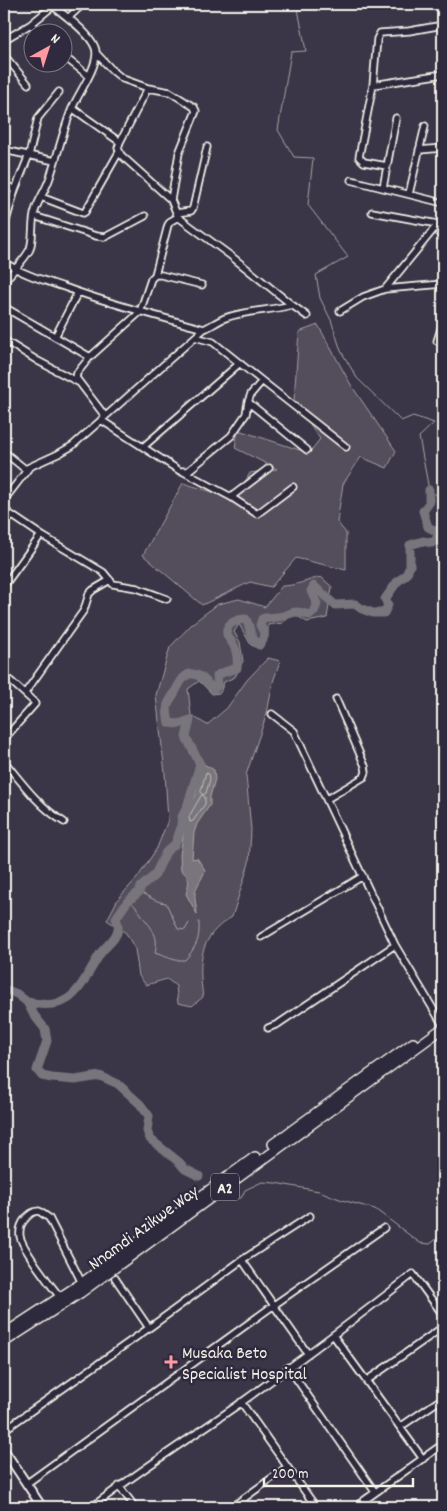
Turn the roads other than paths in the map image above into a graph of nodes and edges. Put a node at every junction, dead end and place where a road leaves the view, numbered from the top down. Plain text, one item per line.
1 (83, 4) edge
2 (51, 5) edge
3 (68, 18) junction
4 (33, 22) edge
5 (443, 25) edge
6 (22, 29) edge
7 (4, 40) edge
8 (96, 53) junction
9 (4, 56) edge
10 (72, 63) edge
11 (443, 74) edge
12 (89, 76) junction
13 (28, 84) dead end
14 (373, 85) junction
15 (148, 88) junction
16 (59, 92) dead end
17 (72, 108) junction
18 (396, 118) dead end
19 (424, 126) dead end
20 (120, 142) junction
21 (207, 147) dead end
22 (443, 148) edge
23 (4, 150) edge
24 (419, 150) junction
25 (119, 152) junction
26 (29, 156) junction
27 (55, 161) junction
28 (387, 166) junction
29 (351, 180) dead end
30 (4, 184) edge
31 (384, 188) junction
32 (15, 190) junction
33 (409, 194) junction
34 (41, 197) junction
35 (171, 200) junction
36 (443, 202) edge
37 (372, 212) dead end
38 (177, 215) junction
39 (34, 216) junction
40 (145, 216) dead end
41 (6, 218) edge
42 (443, 218) edge
43 (438, 224) junction
44 (4, 228) edge
45 (4, 262) edge
46 (14, 268) junction
47 (155, 275) junction
48 (4, 282) edge
49 (443, 284) edge
50 (202, 285) dead end
51 (385, 289) junction
52 (78, 292) junction
53 (292, 305) junction
54 (4, 307) edge
55 (140, 312) junction
56 (340, 312) dead end
57 (307, 316) dead end
58 (443, 322) edge
59 (204, 329) junction
60 (55, 337) junction
61 (195, 337) junction
62 (4, 340) edge
63 (437, 341) dead end
64 (90, 357) junction
65 (240, 363) junction
66 (262, 381) junction
67 (80, 383) junction
68 (248, 402) junction
69 (103, 418) junction
70 (143, 447) junction
71 (346, 447) dead end
72 (308, 450) dead end
73 (4, 452) edge
74 (269, 468) dead end
75 (28, 469) junction
76 (184, 472) junction
77 (293, 487) dead end
78 (231, 497) junction
79 (4, 500) edge
80 (4, 510) edge
81 (41, 535) junction
82 (110, 580) junction
83 (4, 586) edge
84 (167, 599) dead end
85 (4, 675) edge
86 (24, 693) junction
87 (336, 699) dead end
88 (272, 714) dead end
89 (4, 739) edge
90 (4, 761) edge
91 (327, 799) junction
92 (64, 822) dead end
93 (363, 876) junction
94 (261, 937) dead end
95 (395, 945) junction
96 (443, 1024) edge
97 (268, 1028) dead end
98 (281, 1142) junction
99 (310, 1216) dead end
100 (384, 1228) dead end
101 (242, 1260) junction
102 (115, 1278) dead end
103 (82, 1283) junction
104 (60, 1297) junction
105 (274, 1305) junction
106 (443, 1315) edge
107 (443, 1327) edge
108 (149, 1328) junction
109 (4, 1334) edge
110 (333, 1336) junction
111 (4, 1342) edge
112 (308, 1354) junction
113 (288, 1367) junction
114 (366, 1382) junction
115 (443, 1398) edge
116 (241, 1402) junction
117 (400, 1427) junction
118 (4, 1430) edge
119 (443, 1444) edge
120 (4, 1450) edge
121 (423, 1459) junction
122 (287, 1467) junction
123 (26, 1484) junction
124 (119, 1486) junction
125 (375, 1492) junction
126 (42, 1507) edge
127 (92, 1507) edge
128 (134, 1507) edge
129 (232, 1507) edge
130 (316, 1507) edge
131 (354, 1507) edge

1 - 3 street
2 - 3 street
2 - 4 street
3 - 8 street
5 - 14 street
6 - 7 street
8 - 12 street
8 - 15 street
9 - 13 street
10 - 12 street
11 - 14 street
12 - 17 street
14 - 28 street
15 - 20 street
15 - 35 street
16 - 26 street
17 - 20 street
17 - 27 street
18 - 28 street
19 - 24 street
20 - 25 street
21 - 38 street
22 - 24 street
23 - 26 street
24 - 33 street
25 - 34 street
25 - 35 street
26 - 27 street
26 - 32 street
27 - 34 street
28 - 31 street
29 - 31 street
30 - 32 street
31 - 33 street
32 - 41 street
33 - 36 street
34 - 39 street
35 - 38 street
37 - 43 street
38 - 47 street
38 - 53 street
39 - 40 street
39 - 46 street
41 - 44 street
42 - 43 street
43 - 51 street
45 - 46 street
46 - 48 street
46 - 52 street
47 - 50 street
47 - 55 street
49 - 51 street
51 - 56 street
52 - 55 street
52 - 60 street
53 - 57 street
53 - 59 street
54 - 60 street
55 - 59 street
55 - 64 street
58 - 63 street
59 - 61 street
60 - 64 street
61 - 65 street
61 - 69 street
62 - 67 street
64 - 67 street
65 - 66 street
65 - 70 street
66 - 68 street
66 - 71 street
67 - 69 street
68 - 72 street
68 - 76 street
69 - 70 street
69 - 75 street
70 - 76 street
73 - 75 street
74 - 78 street
75 - 79 street
76 - 78 street
77 - 78 street
80 - 81 street
81 - 82 street
81 - 83 street
82 - 84 street
82 - 86 street
85 - 86 street
86 - 89 street
87 - 91 street
88 - 91 street
90 - 92 street
91 - 93 street
93 - 94 street
93 - 95 street
95 - 96 street
95 - 97 street
96 - 98 highway, Nnamdi Azikwe Way / A2
98 - 103 highway, Nnamdi Azikwe Way / A2
98 - 111 highway, Nnamdi Azikwe Way / A2
99 - 101 street
100 - 105 street
101 - 105 street
101 - 108 street
102 - 108 street
103 - 104 highway, Nnamdi Azikwe Way / A2
103 - 104 street
104 - 109 highway, Nnamdi Azikwe Way / A2
105 - 112 street
105 - 123 street
106 - 110 street
107 - 114 street
108 - 118 street
110 - 112 street
110 - 114 street
112 - 113 street
113 - 116 street
113 - 125 street
114 - 117 street
115 - 117 street
116 - 122 street
116 - 124 street
117 - 121 street
119 - 121 street
120 - 123 street
121 - 125 street
122 - 129 street
122 - 130 street
123 - 126 street
124 - 127 street
124 - 128 street
125 - 131 street

